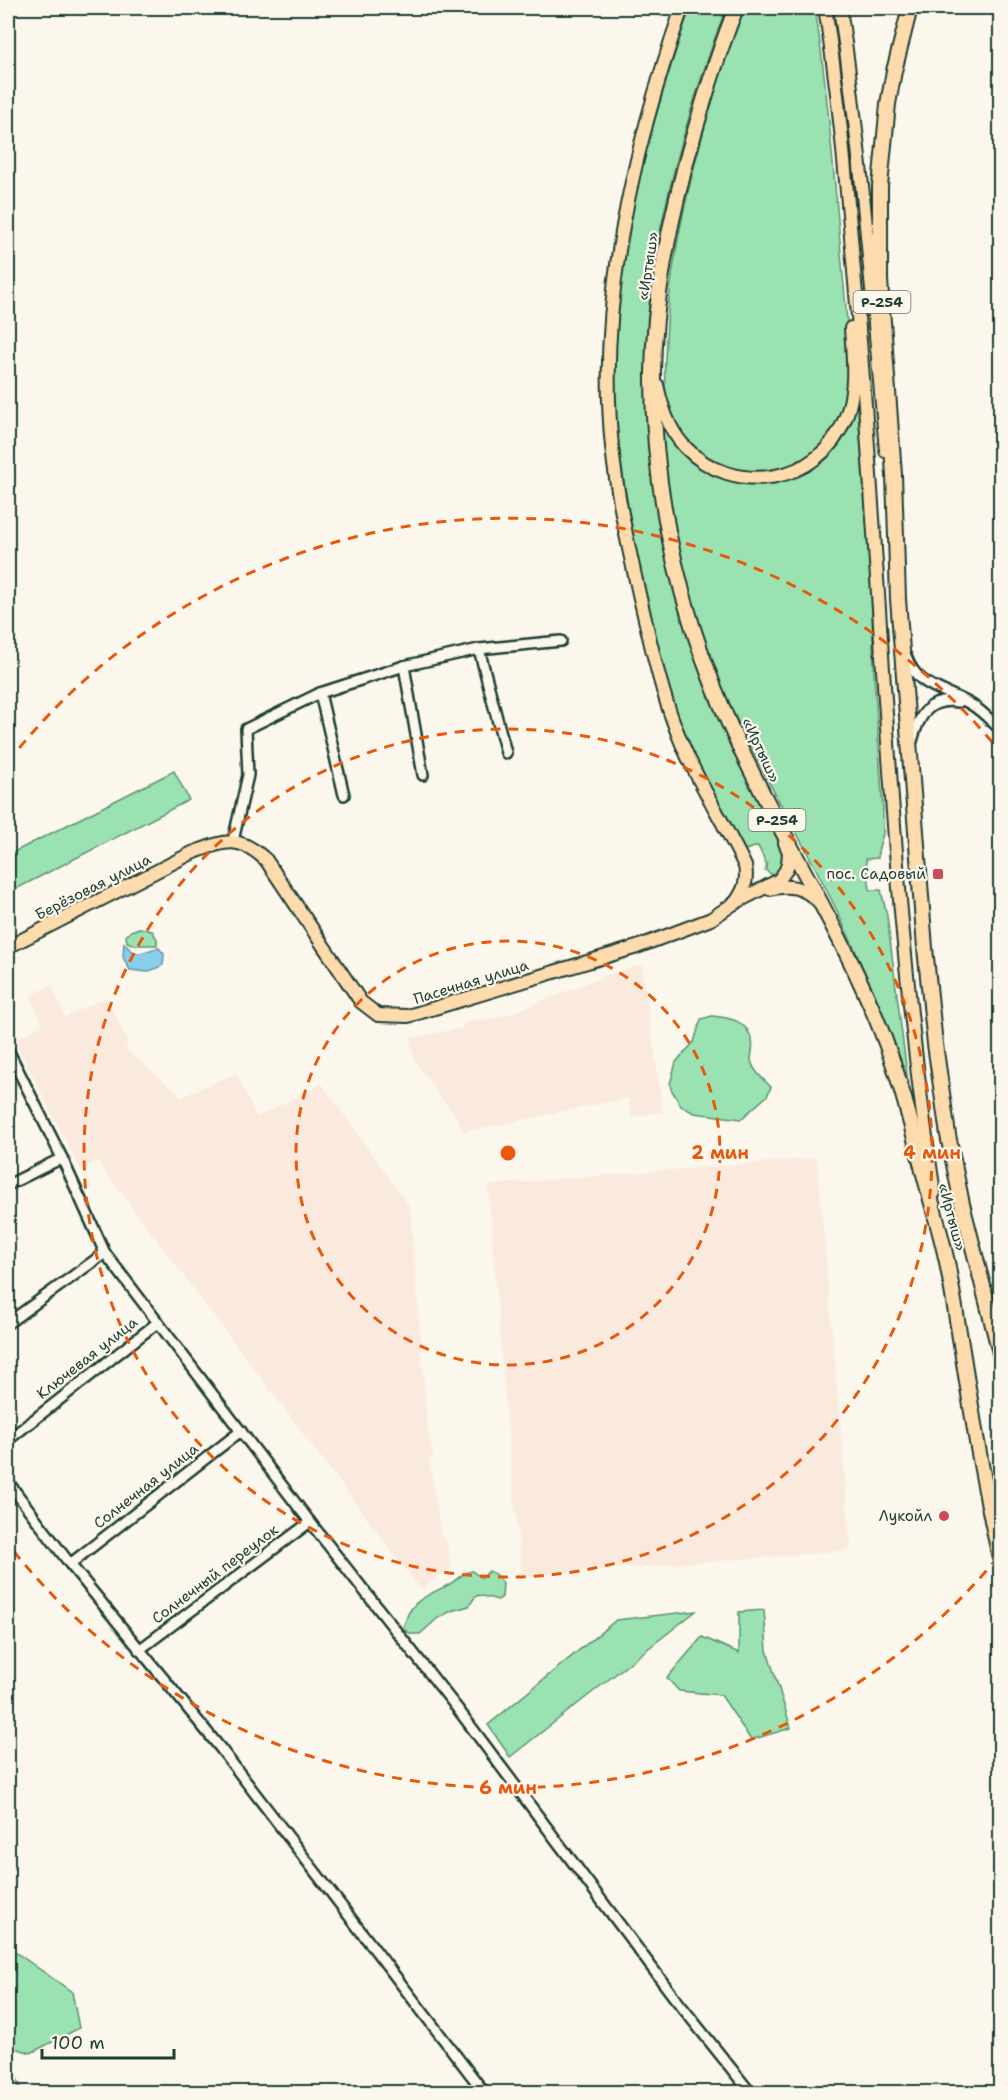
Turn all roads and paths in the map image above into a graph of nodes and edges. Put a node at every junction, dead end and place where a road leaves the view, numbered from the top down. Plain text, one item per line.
1 (682, 8) edge
2 (736, 8) edge
3 (825, 8) edge
4 (840, 8) edge
5 (910, 8) edge
6 (836, 93) junction
7 (653, 369) junction
8 (898, 599) junction
9 (901, 639) junction
10 (561, 641) dead end
11 (479, 649) junction
12 (404, 666) junction
13 (320, 693) junction
14 (970, 704) junction
15 (1000, 729) edge
16 (740, 747) junction
17 (910, 748) junction
18 (506, 753) dead end
19 (423, 775) dead end
20 (344, 795) dead end
21 (233, 841) junction
22 (758, 893) junction
23 (733, 904) junction
24 (823, 907) junction
25 (8, 947) edge
26 (8, 1050) edge
27 (62, 1158) junction
28 (8, 1185) edge
29 (105, 1253) junction
30 (946, 1259) junction
31 (8, 1323) edge
32 (157, 1323) junction
33 (1000, 1353) edge
34 (240, 1431) junction
35 (8, 1440) edge
36 (8, 1482) edge
37 (310, 1522) junction
38 (1000, 1558) edge
39 (69, 1564) junction
40 (139, 1650) junction
41 (484, 2092) edge
42 (750, 2092) edge

1 - 23 main road
2 - 7 highway, «Иртыш» / Р-254
3 - 6 main road
4 - 8 main road
5 - 8 highway, «Иртыш» / Р-254
6 - 7 main road
6 - 30 main road
7 - 16 highway, «Иртыш» / Р-254
8 - 9 highway, «Иртыш» / Р-254
9 - 14 street
9 - 17 highway, «Иртыш» / Р-254
10 - 11 street
11 - 12 street
11 - 18 street
12 - 13 street
12 - 19 street
13 - 20 street
13 - 21 street
14 - 15 street
14 - 17 street
16 - 22 main road
16 - 24 highway, «Иртыш» / Р-254
17 - 33 highway, «Иртыш» / Р-254
21 - 23 main road, Пасечная улица
21 - 25 main road, Берёзовая улица
22 - 23 main road, Пасечная улица
22 - 24 main road
24 - 30 highway, «Иртыш» / Р-254
26 - 27 street
27 - 28 street
27 - 29 street
29 - 31 street
29 - 32 street
30 - 38 highway, «Иртыш» / Р-254
32 - 34 street
32 - 35 street, Ключевая улица
34 - 37 street
34 - 39 street, Солнечная улица
36 - 39 street
37 - 40 street, Солнечный переулок
37 - 42 street
39 - 40 street
40 - 41 street

